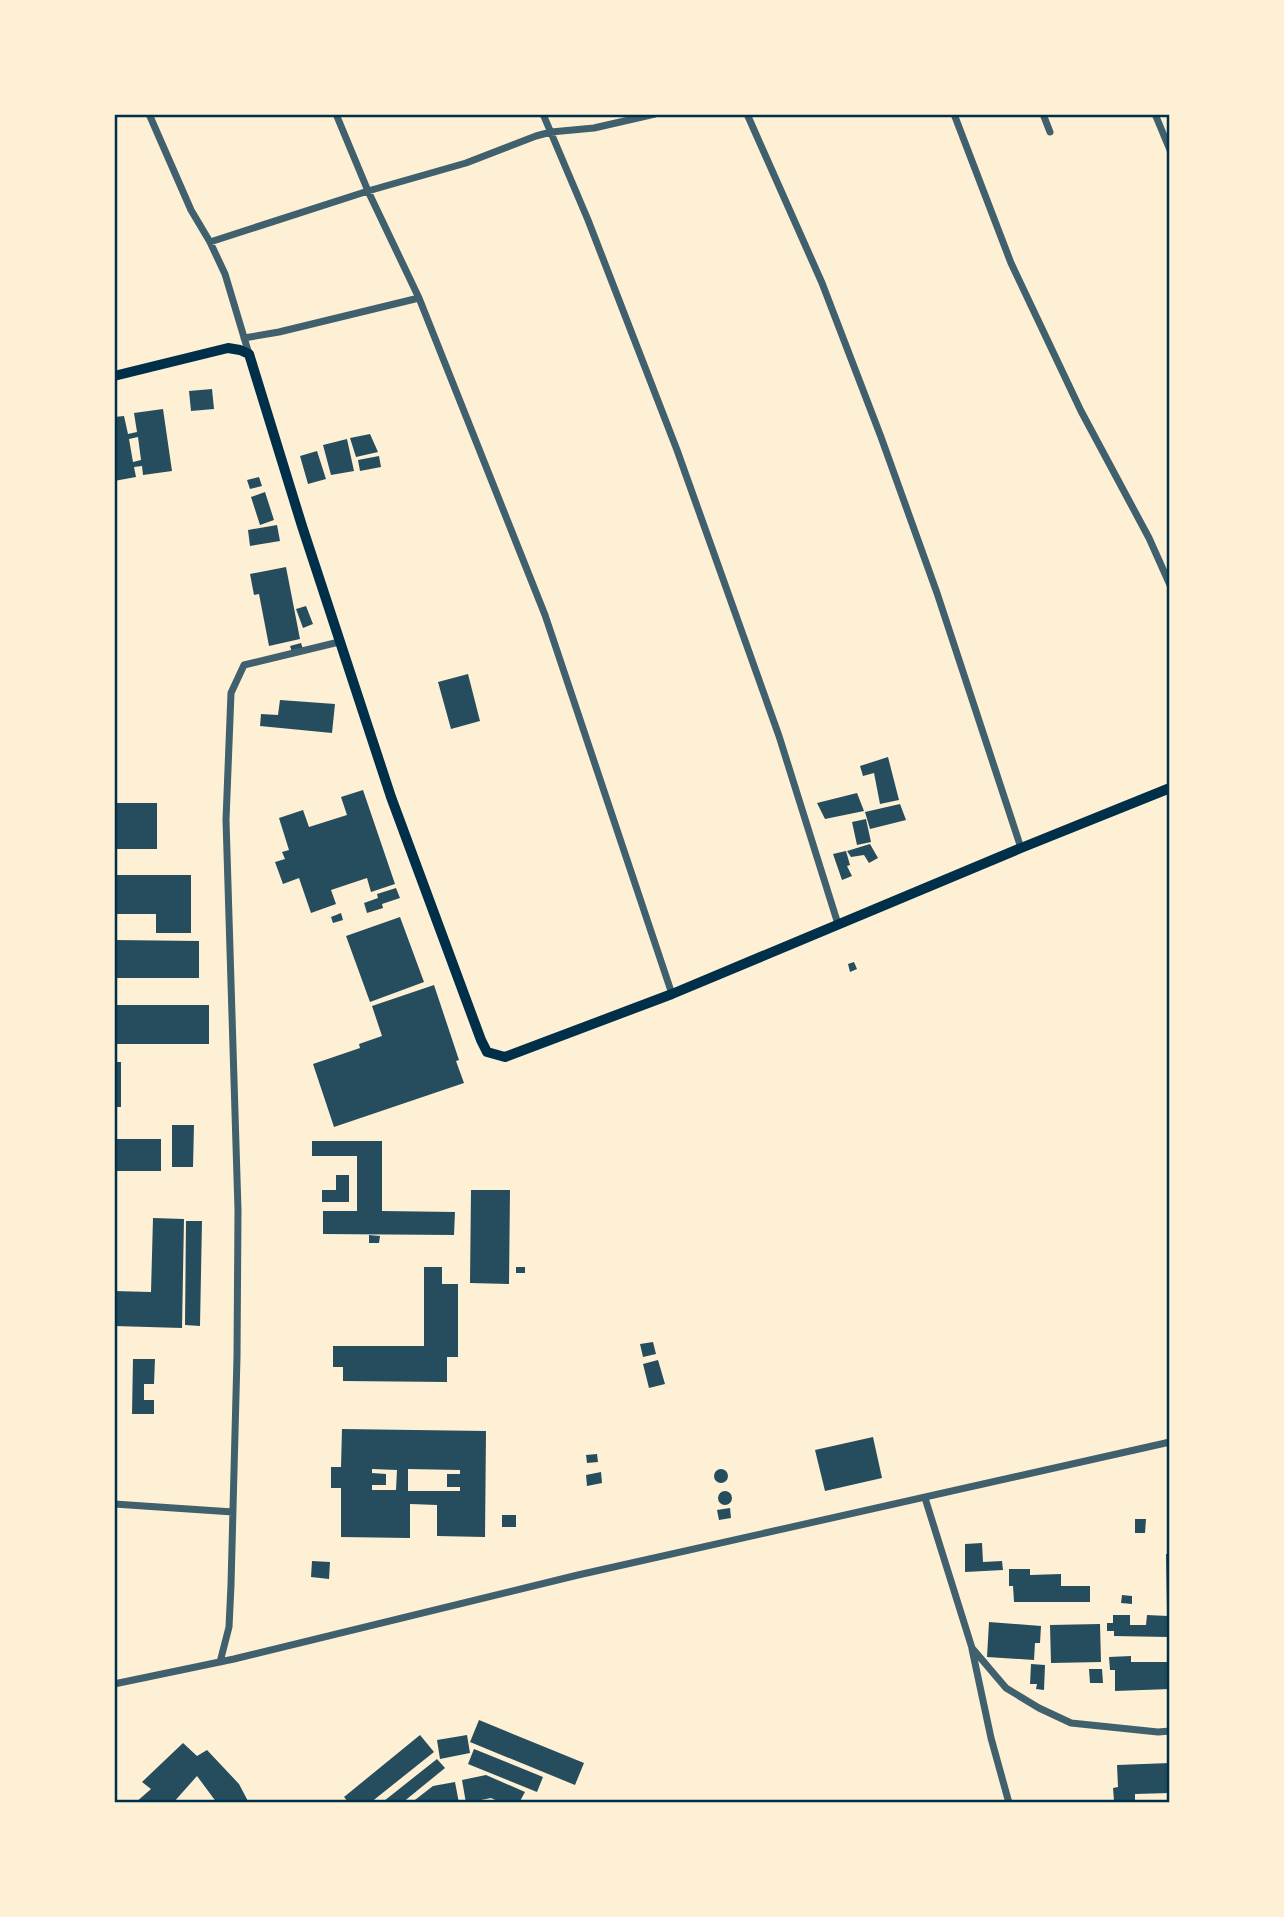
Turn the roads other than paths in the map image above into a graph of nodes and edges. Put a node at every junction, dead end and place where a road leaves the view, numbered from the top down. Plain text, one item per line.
1 (149, 114) edge
2 (336, 114) edge
3 (543, 114) edge
4 (655, 114) edge
5 (747, 114) edge
6 (954, 114) edge
7 (1043, 114) edge
8 (1155, 114) edge
9 (551, 132) junction
10 (1050, 132) dead end
11 (1170, 150) edge
12 (368, 191) junction
13 (211, 242) junction
14 (419, 298) junction
15 (244, 338) junction
16 (249, 354) junction
17 (114, 376) edge
18 (1170, 585) edge
19 (339, 642) junction
20 (1170, 788) edge
21 (1021, 848) junction
22 (838, 925) junction
23 (672, 994) junction
24 (1170, 1442) edge
25 (925, 1498) junction
26 (114, 1504) edge
27 (233, 1513) junction
28 (971, 1648) junction
29 (220, 1662) junction
30 (114, 1684) edge
31 (1170, 1731) edge
32 (1009, 1803) edge

1 - 13 street
2 - 12 street
3 - 9 street
4 - 9 street
5 - 21 street
6 - 18 street
7 - 10 street
8 - 11 street
9 - 12 street
9 - 22 street
12 - 13 street
12 - 14 street
13 - 15 street
14 - 15 street
14 - 23 street
15 - 16 street
16 - 17 main road
16 - 19 main road
19 - 23 main road
19 - 27 street
20 - 21 main road
21 - 22 main road
22 - 23 main road
24 - 25 street
25 - 28 street
25 - 29 street
26 - 27 street
27 - 29 street
28 - 31 street
28 - 32 street
29 - 30 street

